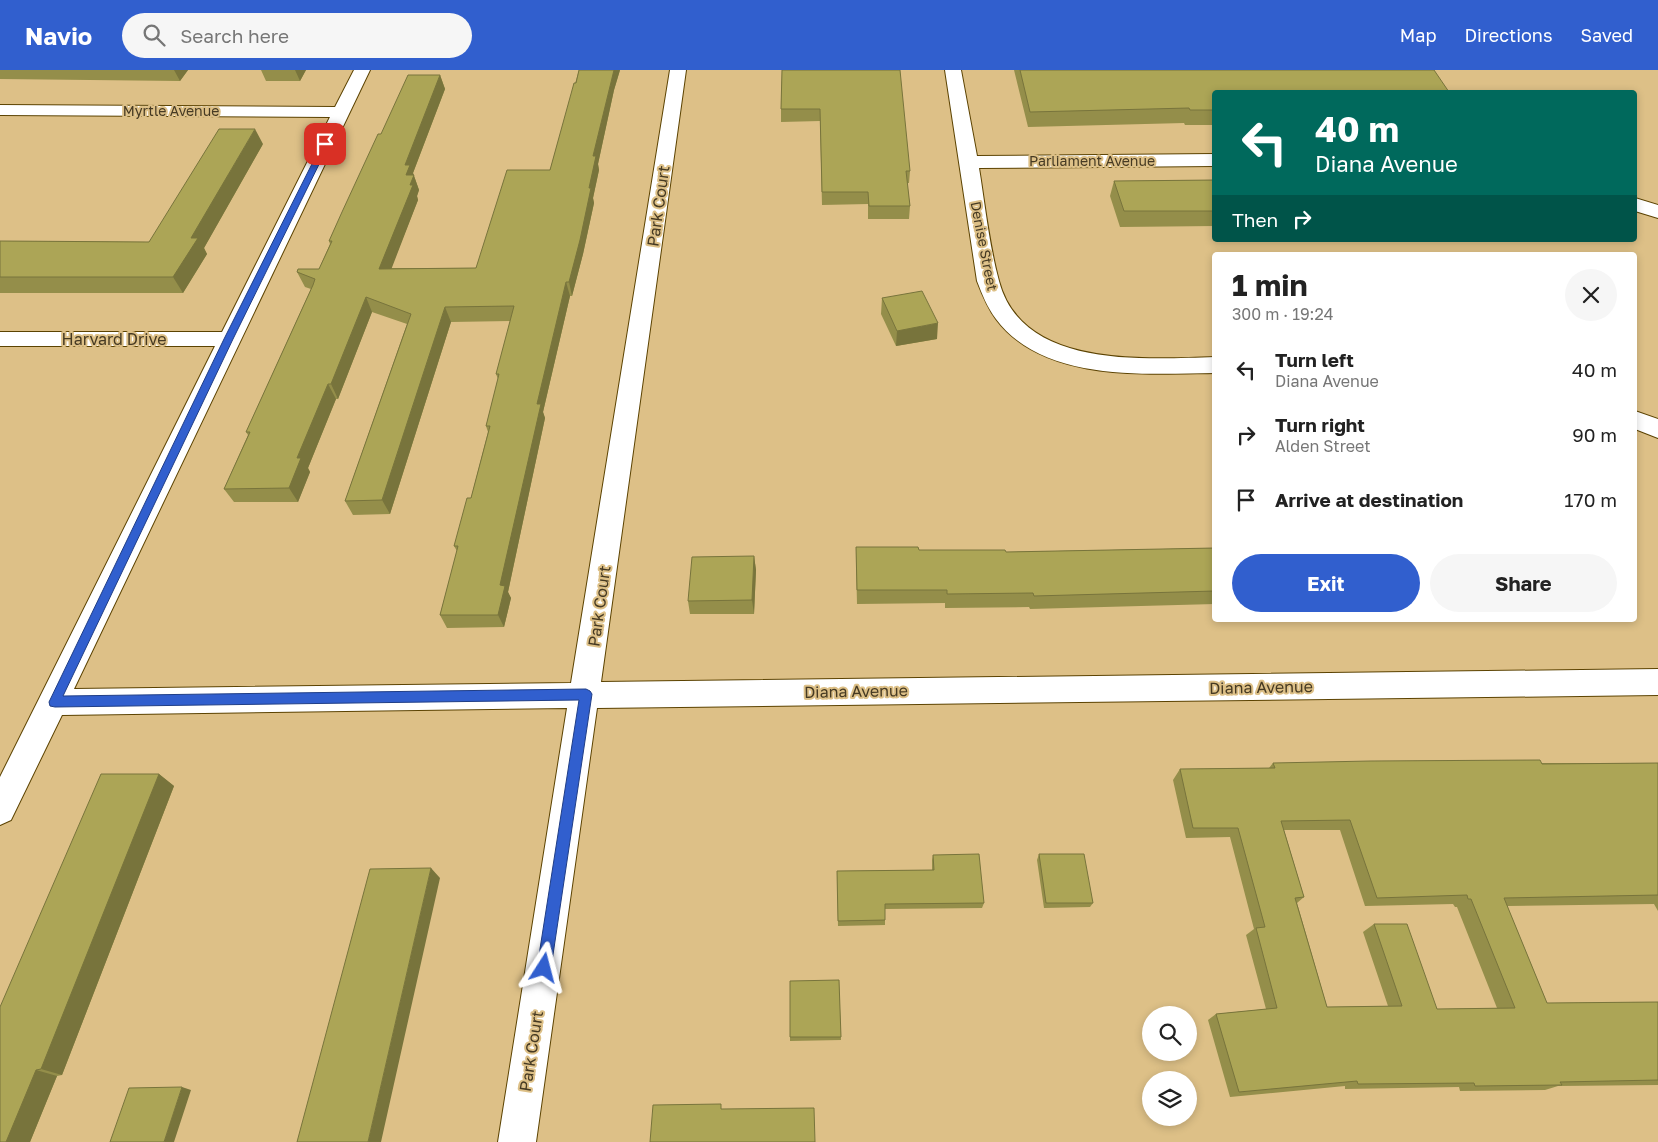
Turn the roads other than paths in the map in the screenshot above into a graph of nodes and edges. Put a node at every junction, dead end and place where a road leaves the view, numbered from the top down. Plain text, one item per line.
1 (362, 70) edge
2 (678, 70) edge
3 (953, 70) edge
4 (0, 110) edge
5 (341, 112) junction
6 (1212, 160) edge
7 (968, 162) junction
8 (1637, 205) edge
9 (1658, 212) edge
10 (0, 339) edge
11 (228, 339) junction
12 (1212, 365) edge
13 (1637, 420) edge
14 (1658, 429) edge
15 (1658, 682) edge
16 (586, 694) junction
17 (55, 702) junction
18 (0, 810) edge
19 (517, 1142) edge

1 - 5 street
2 - 16 street, Park Court
3 - 7 street, Denise Street
4 - 5 street, Myrtle Avenue
5 - 11 street
6 - 7 street, Parliament Avenue
7 - 12 street, Denise Street
8 - 9 street
10 - 11 street, Harvard Drive
11 - 17 street
13 - 14 street
15 - 16 street, Diana Avenue
16 - 17 street, Diana Avenue
16 - 19 street, Park Court
17 - 18 street

